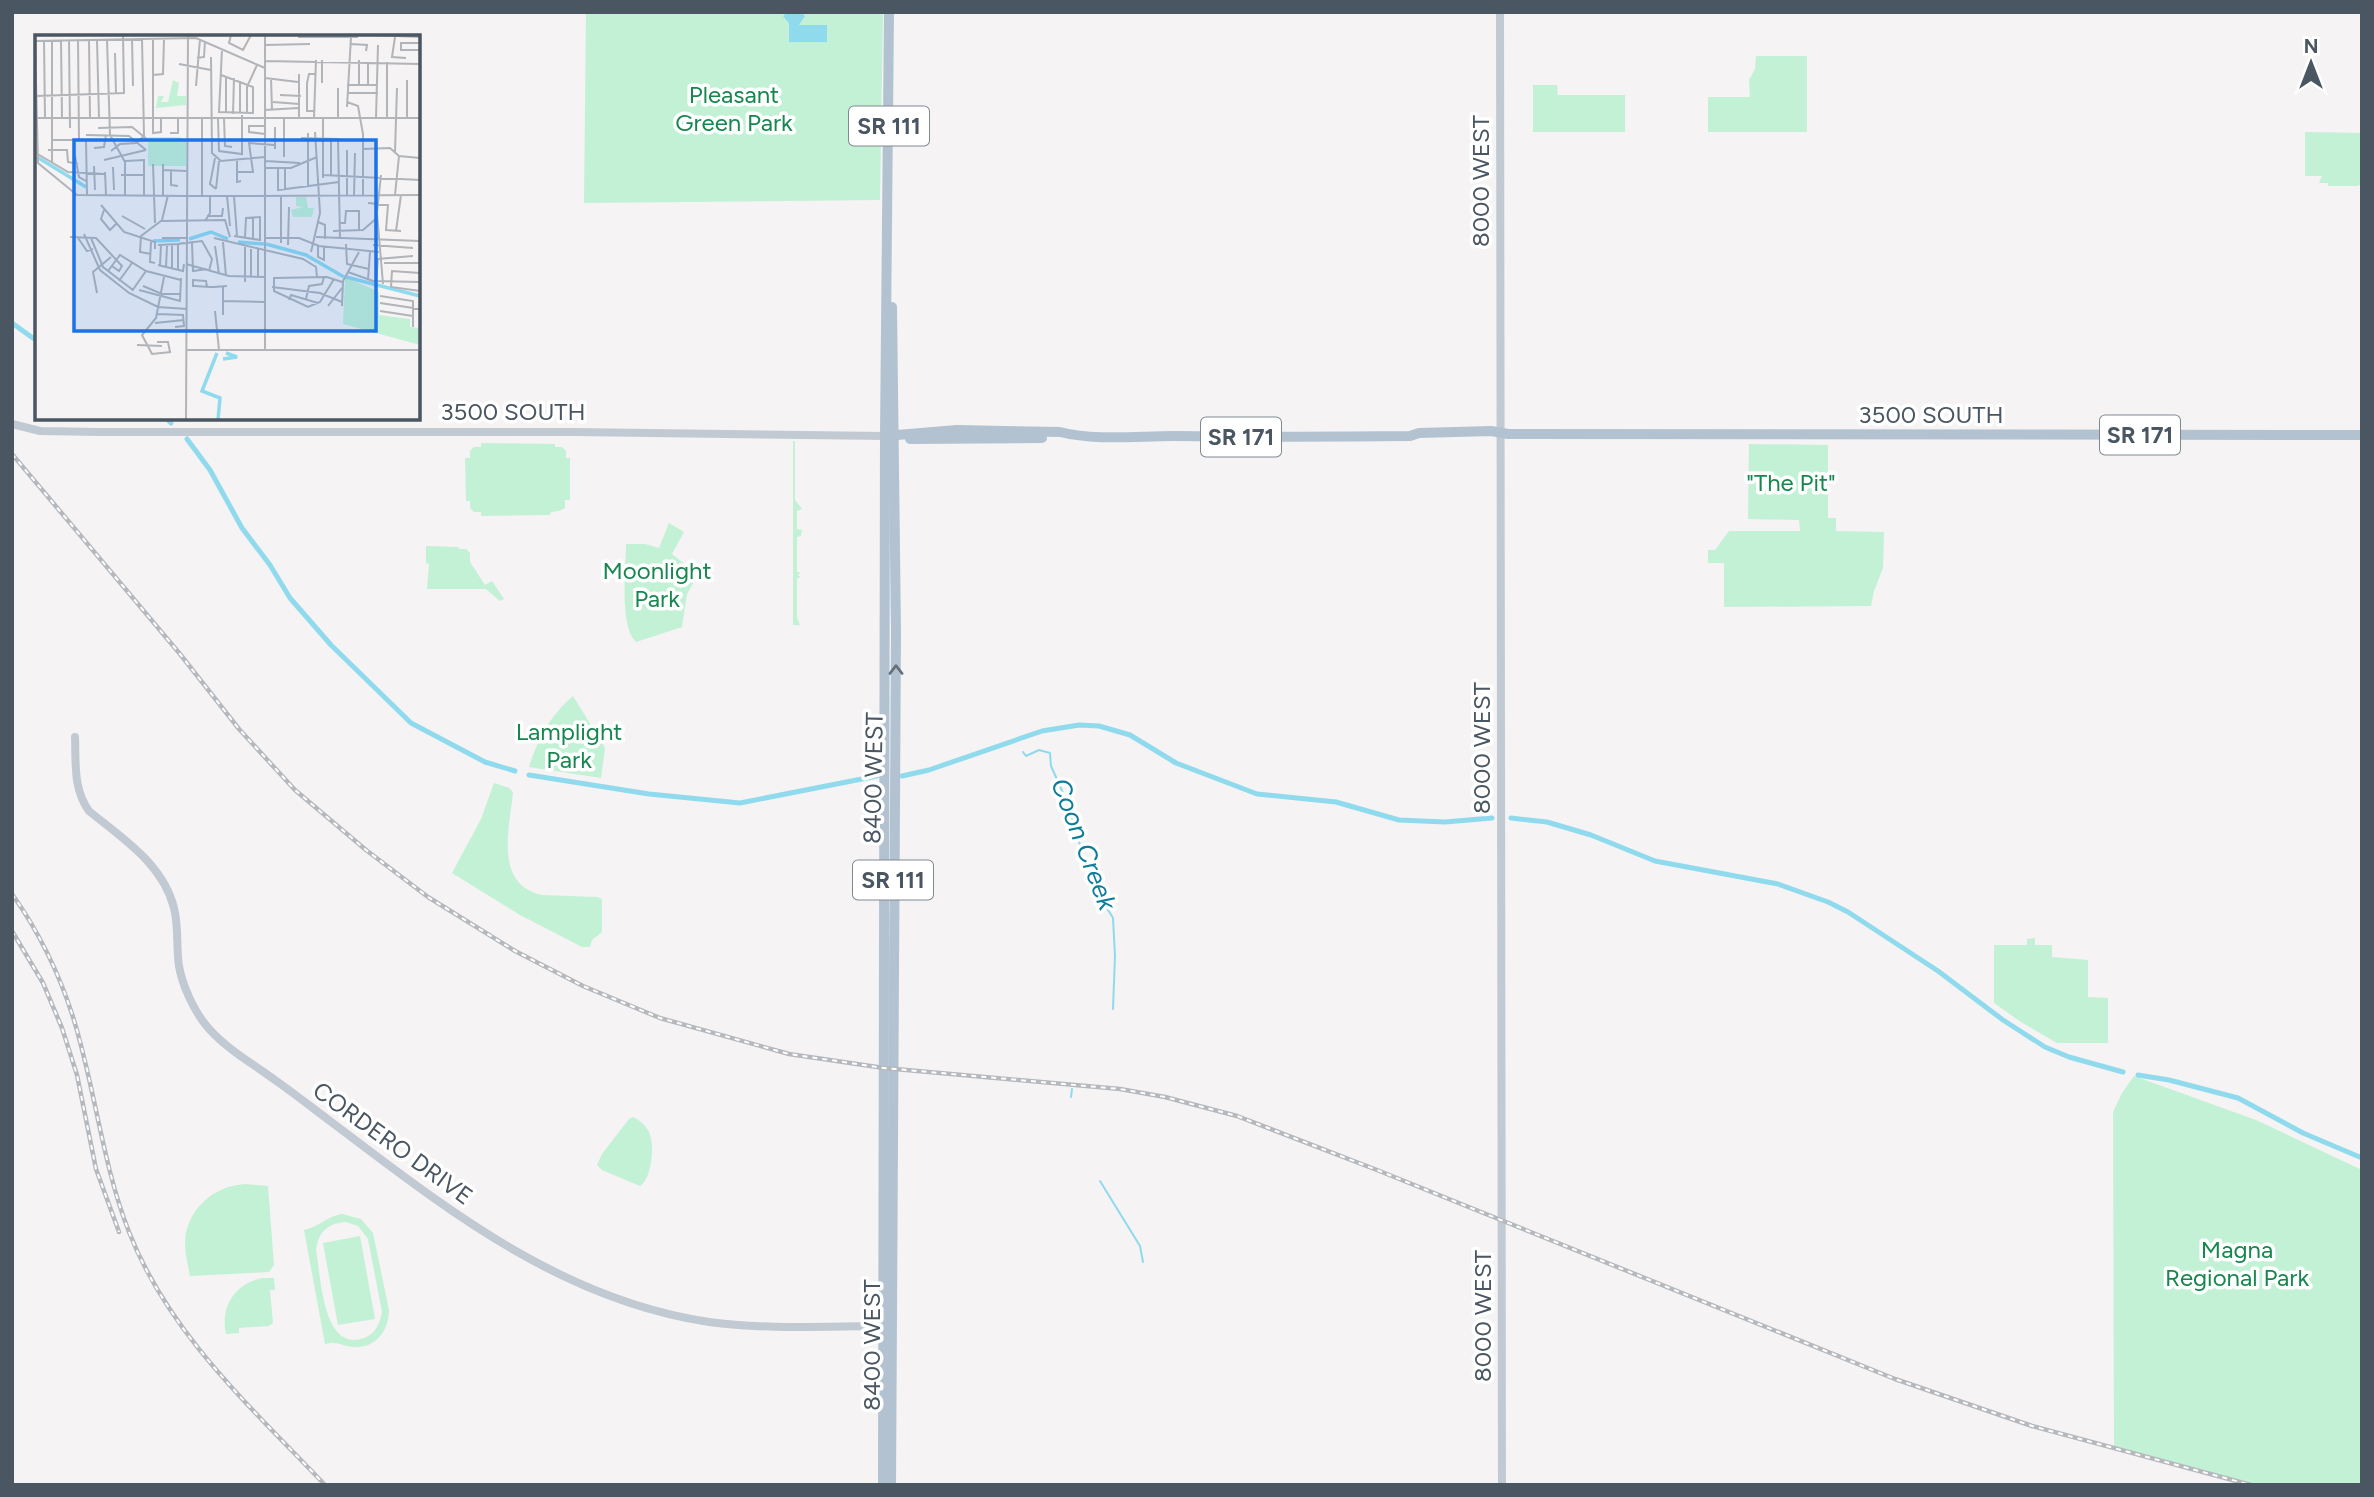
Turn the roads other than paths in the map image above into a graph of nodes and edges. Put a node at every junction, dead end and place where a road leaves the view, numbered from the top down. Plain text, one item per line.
1 (889, 12) edge
2 (1500, 12) edge
3 (14, 425) edge
4 (1500, 434) junction
5 (2362, 435) edge
6 (891, 436) junction
7 (75, 737) dead end
8 (887, 1326) junction
9 (883, 1485) edge
10 (891, 1485) edge
11 (1502, 1485) edge

1 - 6 main road, 8400 WEST / SR 111
2 - 4 street, 8000 WEST
3 - 6 street, 3500 SOUTH
4 - 5 main road, 3500 SOUTH / SR 171
4 - 6 main road, 3500 SOUTH / SR 171
4 - 11 street, 8000 WEST
6 - 8 main road, 8400 WEST / SR 111
7 - 8 street, CORDERO DRIVE
8 - 9 main road, 8400 WEST / SR 111
8 - 10 main road, 8400 WEST / SR 111

